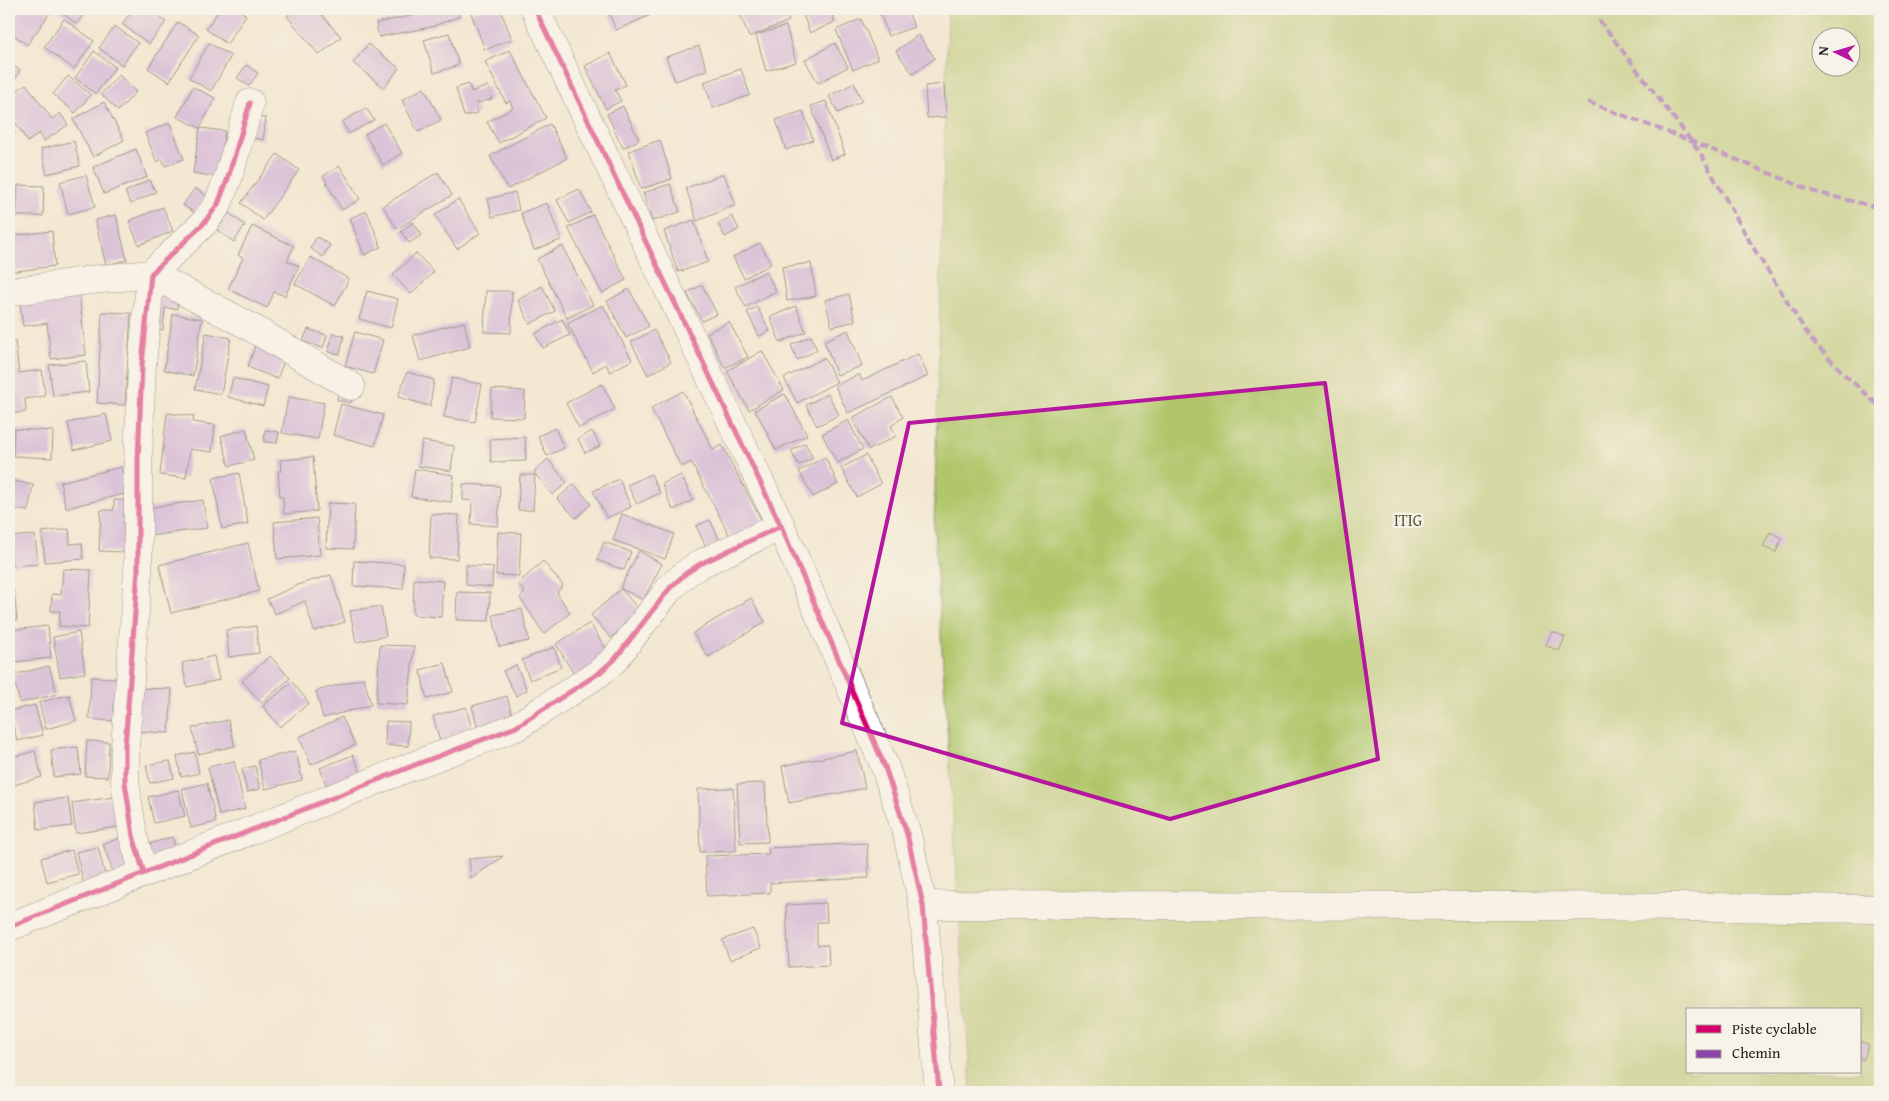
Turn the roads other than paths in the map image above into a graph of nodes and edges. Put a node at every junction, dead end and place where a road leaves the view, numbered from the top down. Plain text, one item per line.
1 (535, 9) edge
2 (250, 103) dead end
3 (151, 274) junction
4 (9, 292) edge
5 (352, 386) dead end
6 (781, 526) junction
7 (144, 873) junction
8 (923, 905) junction
9 (1880, 909) edge
10 (9, 926) edge
11 (940, 1092) edge

1 - 6 street
2 - 3 street
3 - 4 street
3 - 5 street
3 - 7 street
6 - 7 street
6 - 8 street
7 - 10 street
8 - 9 street
8 - 11 street

